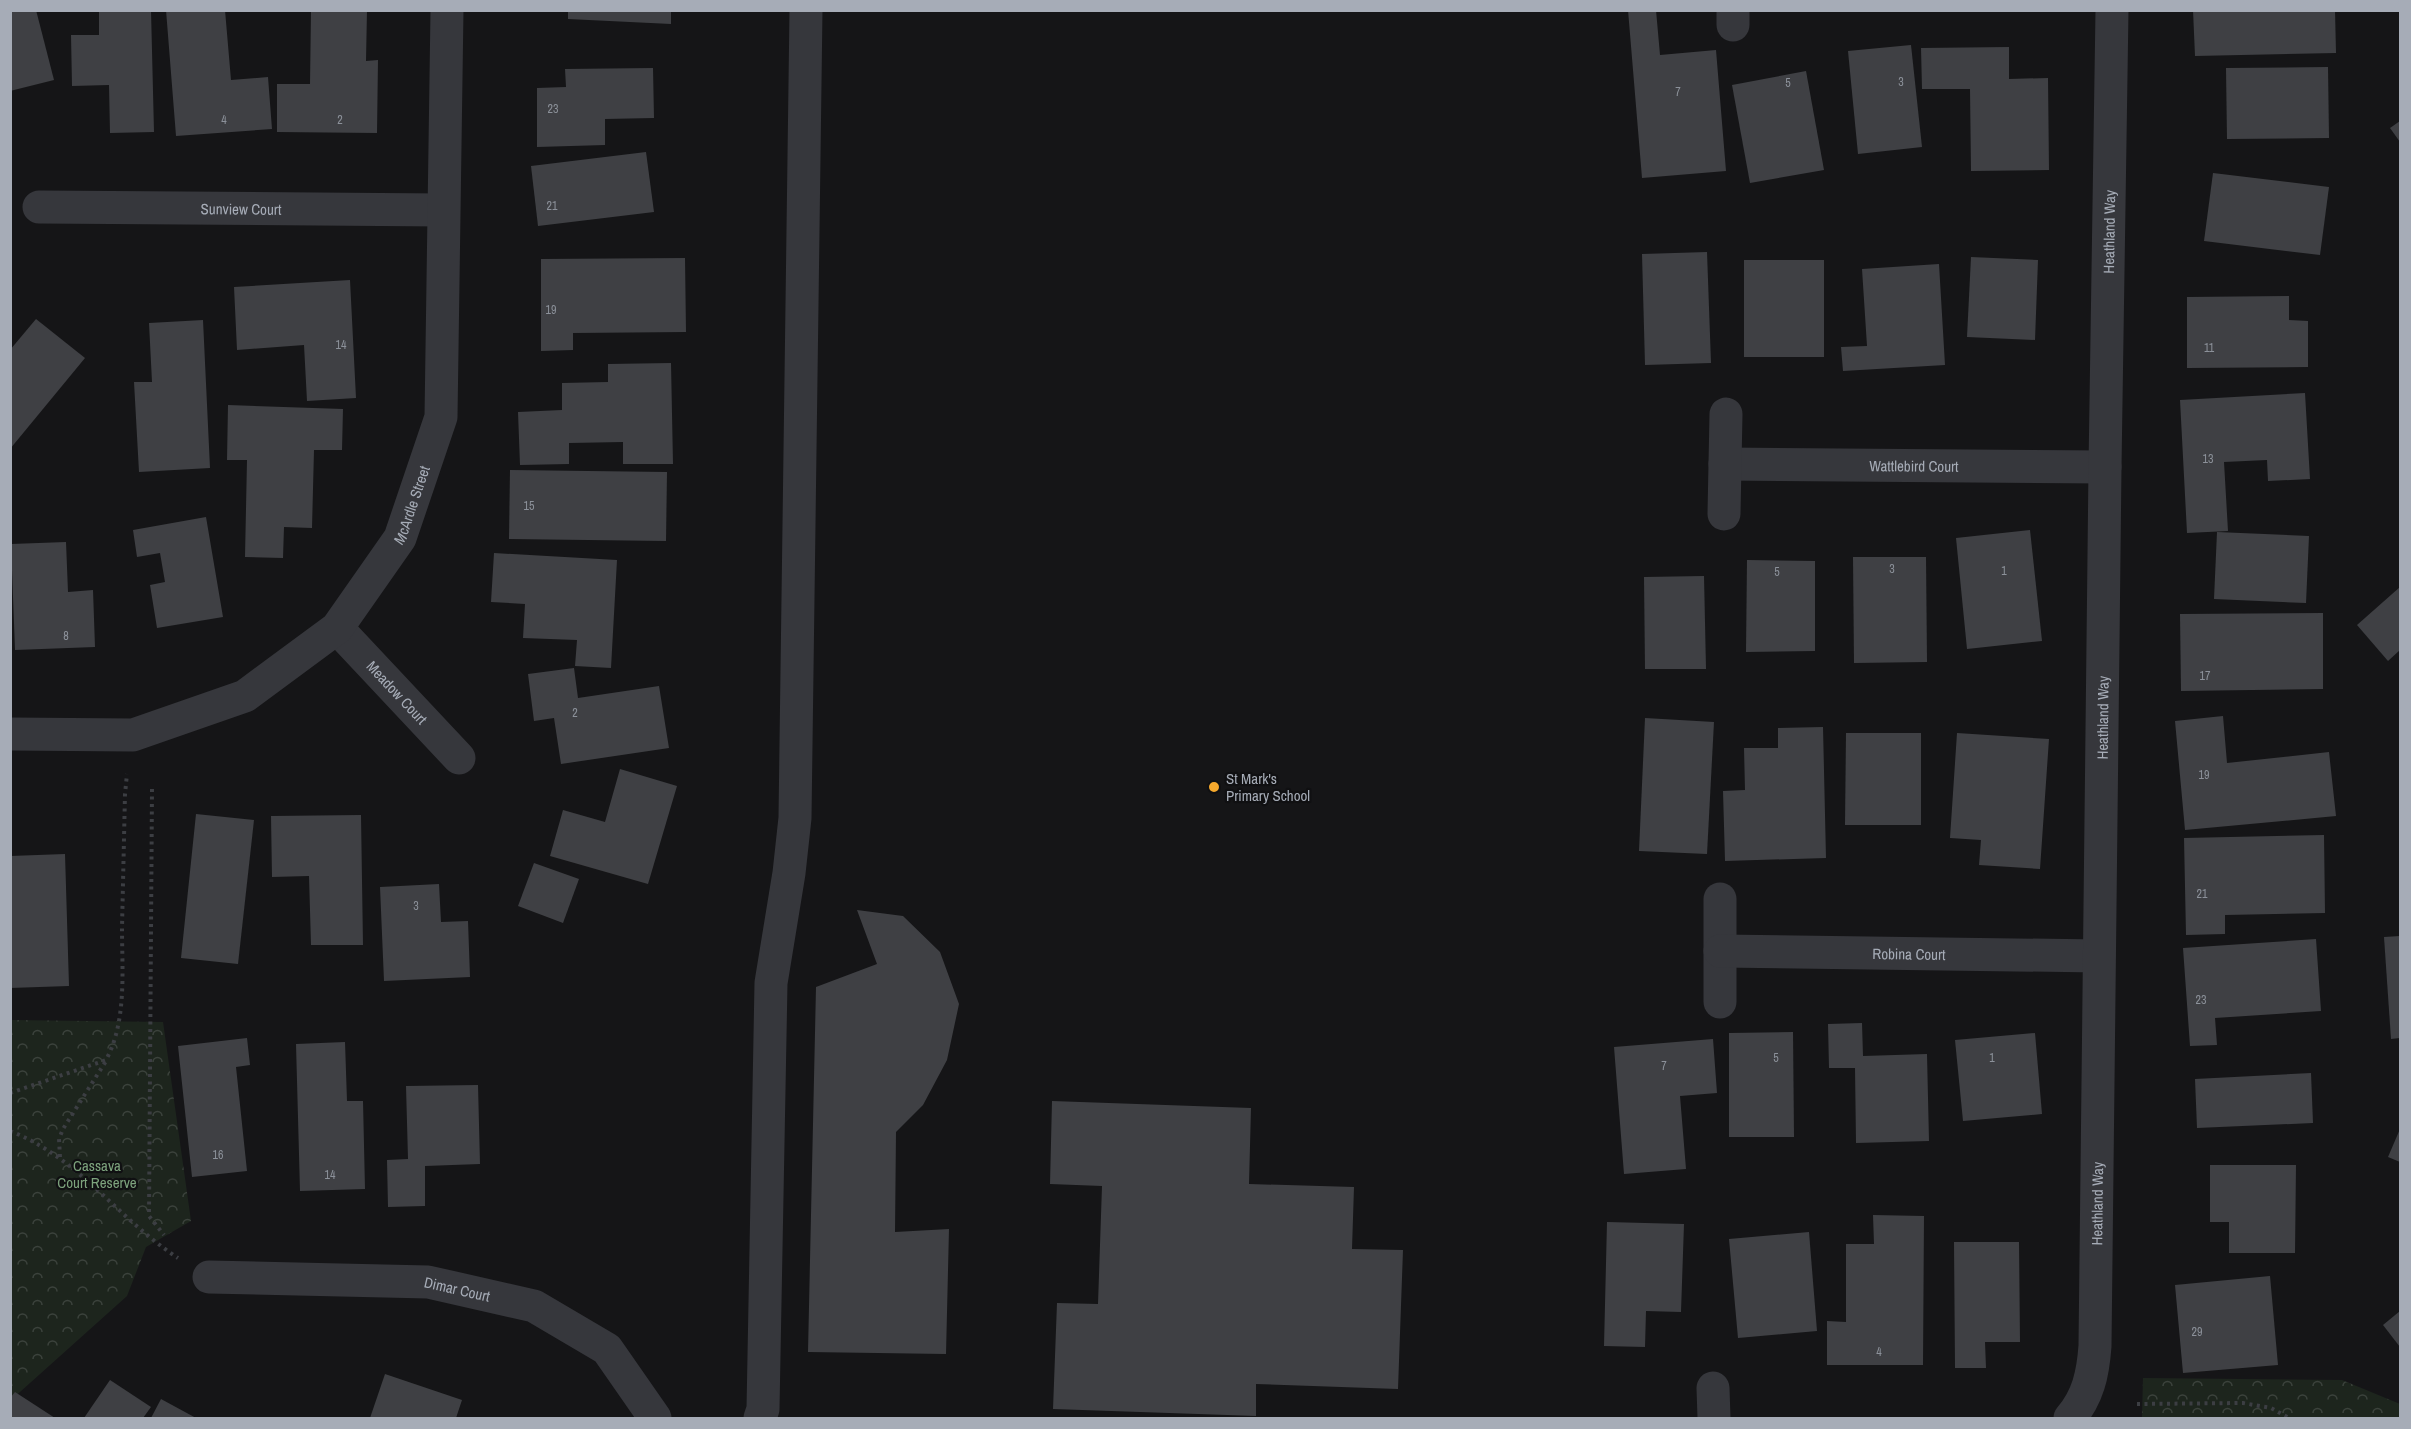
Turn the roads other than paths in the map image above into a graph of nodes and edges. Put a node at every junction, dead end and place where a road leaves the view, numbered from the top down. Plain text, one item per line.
1 (447, 10) edge
2 (806, 10) edge
3 (2112, 10) edge
4 (39, 207) dead end
5 (443, 210) junction
6 (1726, 414) dead end
7 (1725, 464) junction
8 (2105, 467) junction
9 (1724, 514) dead end
10 (337, 628) junction
11 (10, 734) edge
12 (459, 758) dead end
13 (1720, 899) dead end
14 (1720, 951) junction
15 (2099, 956) junction
16 (1720, 1002) dead end
17 (209, 1277) road end
18 (655, 1419) edge
19 (760, 1419) edge
20 (2070, 1419) edge

1 - 5 street, McArdle Street
2 - 19 street
3 - 8 street, Heathland Way
4 - 5 street, Sunview Court
5 - 10 street, McArdle Street
6 - 7 street
7 - 8 street, Wattlebird Court
7 - 9 street
8 - 15 street, Heathland Way
10 - 11 street, McArdle Street
10 - 12 street, Meadow Court
13 - 14 street
14 - 15 street, Robina Court
14 - 16 street
15 - 20 street, Heathland Way
17 - 18 street, Dimar Court

